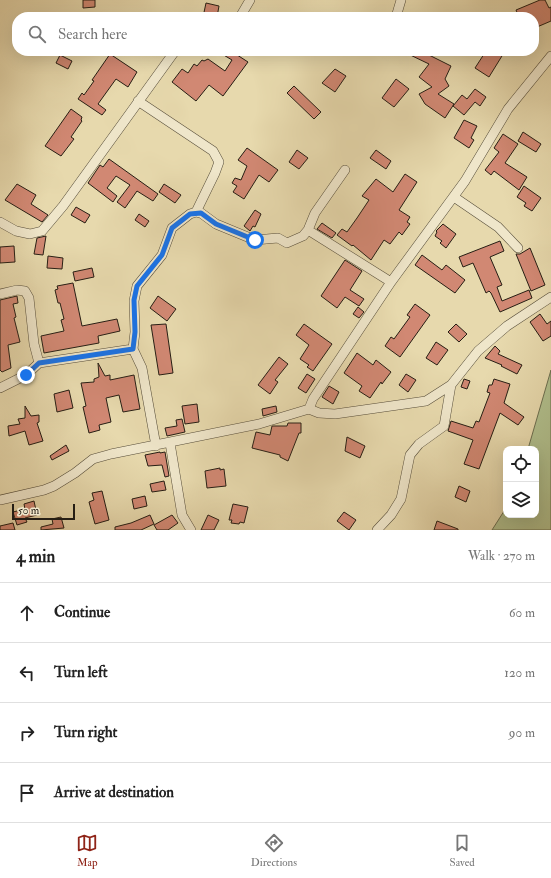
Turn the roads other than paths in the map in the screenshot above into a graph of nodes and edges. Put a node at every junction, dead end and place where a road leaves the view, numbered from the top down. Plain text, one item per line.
1 (250, 0) edge
2 (401, 0) edge
3 (243, 12) edge
4 (397, 12) edge
5 (171, 56) edge
6 (551, 56) edge
7 (138, 101) junction
8 (345, 170) dead end
9 (454, 197) junction
10 (196, 212) junction
11 (0, 222) edge
12 (308, 230) junction
13 (518, 248) dead end
14 (391, 282) junction
15 (0, 294) edge
16 (551, 296) edge
17 (133, 349) junction
18 (39, 363) junction
19 (451, 385) junction
20 (0, 388) edge
21 (309, 409) junction
22 (170, 442) junction
23 (156, 446) junction
24 (0, 500) edge
25 (191, 530) edge
26 (377, 530) edge

1 - 3 street
2 - 4 street
5 - 7 street
6 - 9 street
7 - 10 street
7 - 11 street
8 - 12 street
9 - 13 street
9 - 14 street
10 - 12 street
10 - 17 street
12 - 14 street
14 - 21 street
15 - 18 street
16 - 19 street
17 - 18 street
17 - 23 street
18 - 20 street
19 - 21 street
19 - 26 street
21 - 22 street
22 - 23 street
22 - 25 street
23 - 24 street

